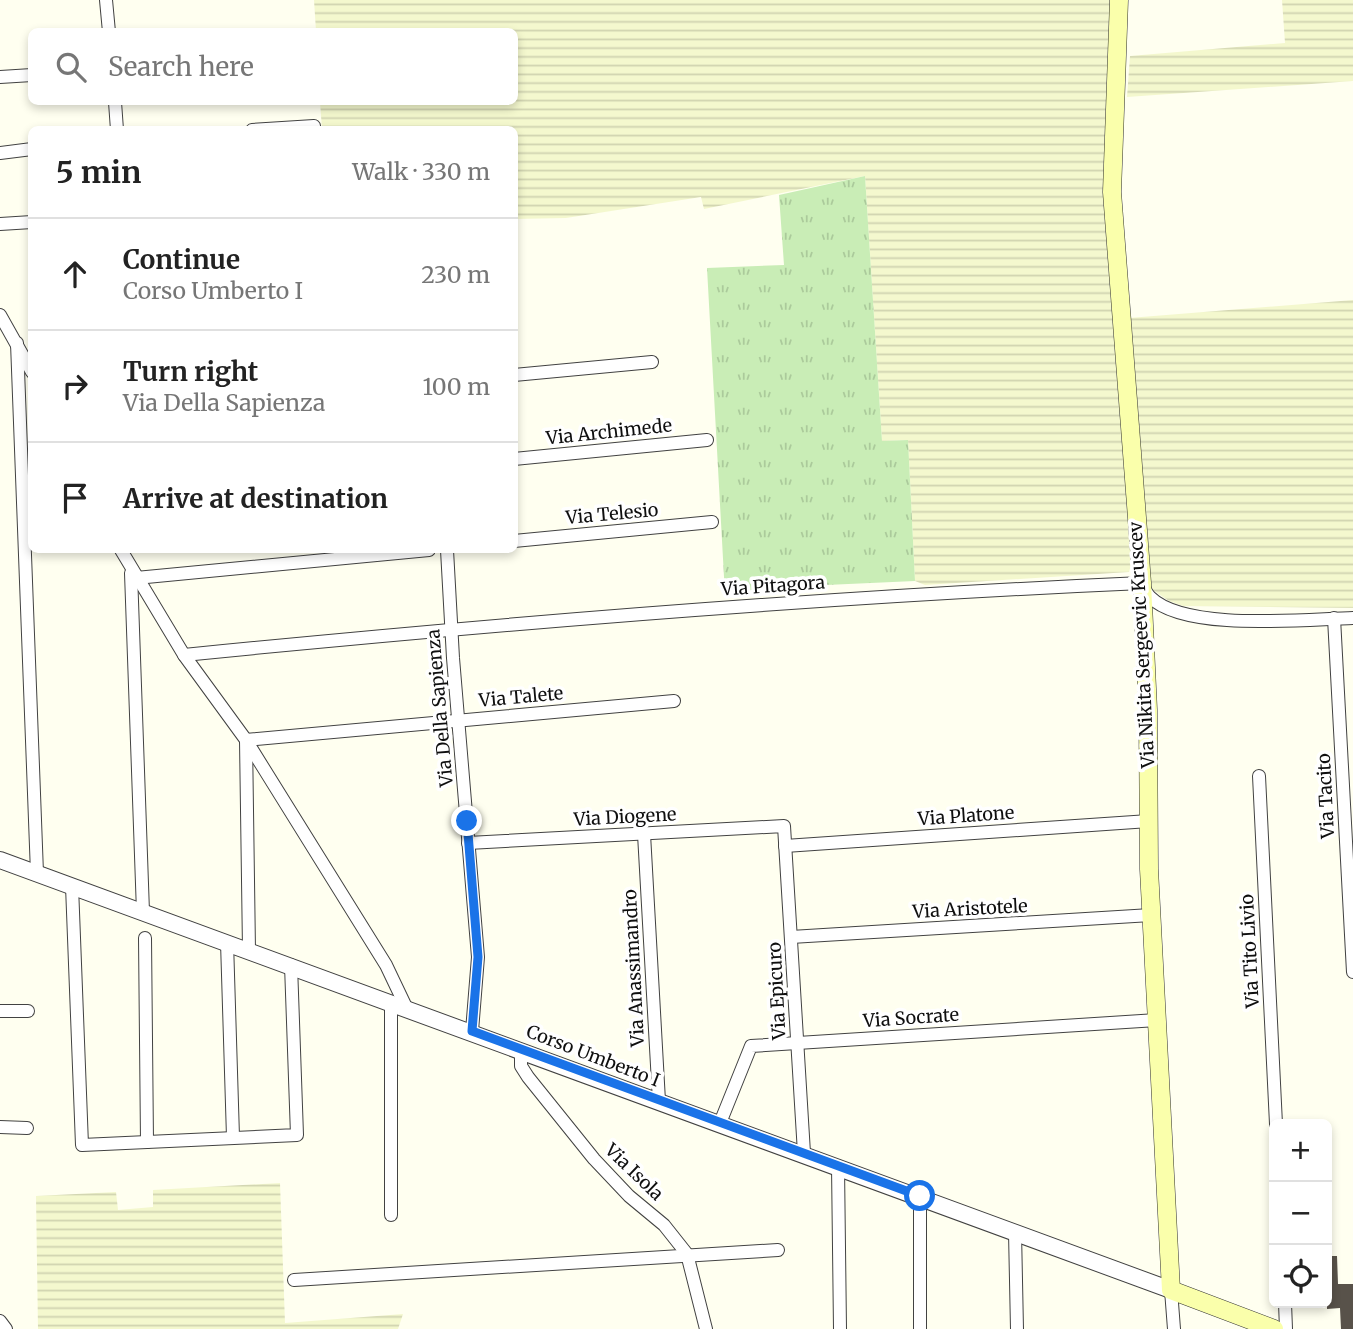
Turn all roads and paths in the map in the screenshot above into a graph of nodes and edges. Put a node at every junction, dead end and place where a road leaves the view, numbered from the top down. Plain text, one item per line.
1 (106, 0) edge
2 (1119, 0) edge
3 (109, 28) edge
4 (28, 75) edge
5 (0, 77) edge
6 (115, 105) edge
7 (314, 125) dead end
8 (117, 126) edge
9 (302, 126) edge
10 (28, 150) edge
11 (0, 153) edge
12 (28, 222) edge
13 (0, 224) edge
14 (0, 315) edge
15 (17, 343) junction
16 (652, 362) dead end
17 (28, 364) edge
18 (518, 375) edge
19 (707, 440) dead end
20 (518, 459) edge
21 (712, 522) dead end
22 (518, 541) edge
23 (123, 553) edge
24 (392, 553) edge
25 (447, 553) edge
26 (134, 574) junction
27 (1142, 583) junction
28 (1334, 618) junction
29 (1353, 618) edge
30 (451, 628) junction
31 (184, 655) junction
32 (674, 701) dead end
33 (458, 720) junction
34 (246, 740) junction
35 (1259, 776) dead end
36 (1149, 821) junction
37 (784, 826) joint
38 (644, 834) junction
39 (468, 843) junction
40 (785, 846) junction
41 (0, 860) edge
42 (37, 873) junction
43 (72, 886) junction
44 (143, 912) junction
45 (1151, 915) junction
46 (791, 937) junction
47 (145, 938) dead end
48 (227, 942) junction
49 (249, 950) junction
50 (291, 965) junction
51 (1353, 972) edge
52 (398, 1004) junction
53 (0, 1011) edge
54 (28, 1011) dead end
55 (1157, 1020) junction
56 (472, 1031) junction
57 (797, 1043) junction
58 (521, 1049) junction
59 (659, 1101) junction
60 (1276, 1119) edge
61 (720, 1123) junction
62 (0, 1127) edge
63 (27, 1128) dead end
64 (233, 1137) junction
65 (147, 1142) junction
66 (804, 1153) junction
67 (838, 1166) junction
68 (920, 1196) junction
69 (391, 1215) dead end
70 (1015, 1232) junction
71 (778, 1250) dead end
72 (687, 1254) junction
73 (294, 1280) dead end
74 (1171, 1290) junction
75 (1285, 1308) edge
76 (0, 1321) edge
77 (6, 1329) edge
78 (706, 1329) edge
79 (841, 1329) edge
80 (920, 1329) edge
81 (1017, 1329) edge
82 (1174, 1329) edge
83 (1274, 1329) edge
84 (1286, 1329) edge

1 - 3 street
2 - 27 main road, Via Nikita Sergeevic Kruscev
4 - 5 street
6 - 8 street
7 - 9 street
10 - 11 street
12 - 13 street
14 - 15 street
15 - 17 street
15 - 42 street
16 - 18 street
19 - 20 street, Via Archimede
21 - 22 street, Via Telesio
23 - 26 street
24 - 26 street
25 - 30 street, Via Della Sapienza
26 - 31 street
26 - 44 street
27 - 28 street
27 - 30 street, Via Pitagora
27 - 36 main road, Via Nikita Sergeevic Kruscev
28 - 29 street
28 - 51 street, Via Tacito
30 - 31 street, Via Pitagora
30 - 33 street, Via Della Sapienza
31 - 34 street
32 - 33 street, Via Talete
33 - 34 street, Via Talete
33 - 39 street, Via Della Sapienza
34 - 49 street
34 - 52 street
35 - 60 street, Via Tito Livio
36 - 40 street, Via Platone
36 - 45 main road, Via Nikita Sergeevic Kruscev
37 - 38 street, Via Diogene
37 - 40 street, Via Epicuro
38 - 39 street, Via Diogene
38 - 59 street, Via Anassimandro
39 - 56 street, Via Della Sapienza
40 - 46 street, Via Epicuro
41 - 42 street, Corso Umberto I
42 - 43 street, Corso Umberto I
43 - 44 street, Corso Umberto I
43 - 65 street
44 - 48 street, Corso Umberto I
45 - 46 street, Via Aristotele
45 - 55 main road, Via Nikita Sergeevic Kruscev
46 - 57 street, Via Epicuro
47 - 65 street
48 - 49 street, Corso Umberto I
48 - 64 street
49 - 50 street, Corso Umberto I
50 - 52 street, Corso Umberto I
50 - 64 street
52 - 56 street, Corso Umberto I
52 - 69 street
53 - 54 street
55 - 57 street, Via Socrate
55 - 74 main road, Via Nikita Sergeevic Kruscev
56 - 58 street, Corso Umberto I
57 - 61 street, Via Socrate
57 - 66 street, Via Epicuro
58 - 59 street, Corso Umberto I
58 - 72 street, Via Isola
59 - 61 street, Corso Umberto I
61 - 66 street, Corso Umberto I
62 - 63 street
64 - 65 street
66 - 67 street, Corso Umberto I
67 - 68 street, Corso Umberto I
67 - 79 street
68 - 70 street, Corso Umberto I
68 - 80 street
70 - 74 street, Corso Umberto I
70 - 81 street
71 - 72 street
72 - 73 street
72 - 78 street, Via Isola
74 - 82 street
74 - 83 main road
75 - 84 street
76 - 77 street

